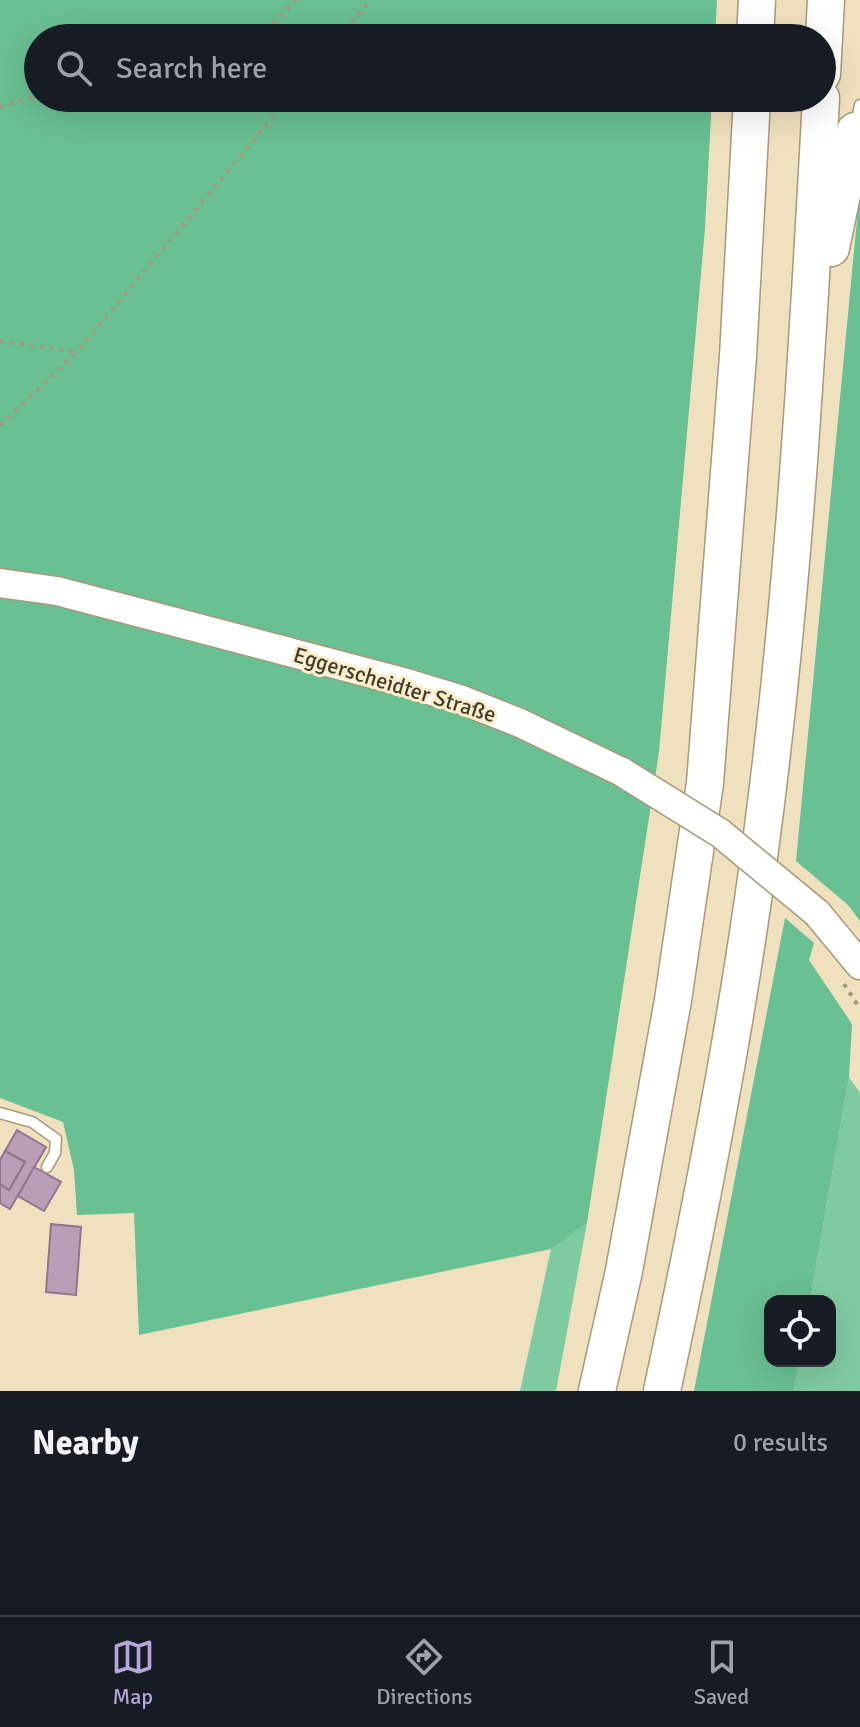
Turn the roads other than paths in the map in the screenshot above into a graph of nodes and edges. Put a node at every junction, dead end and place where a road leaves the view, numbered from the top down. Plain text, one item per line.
1 (757, 0) edge
2 (826, 0) edge
3 (756, 24) edge
4 (825, 24) edge
5 (751, 112) edge
6 (820, 112) edge
7 (857, 118) edge
8 (807, 363) junction
9 (0, 583) edge
10 (860, 965) edge
11 (0, 1113) edge
12 (47, 1167) dead end
13 (597, 1391) edge
14 (662, 1391) edge

1 - 3 highway
2 - 4 highway
5 - 13 highway
6 - 8 highway
7 - 8 highway
8 - 14 highway
9 - 10 street, Eggerscheidter Straße, bridge
11 - 12 lane

